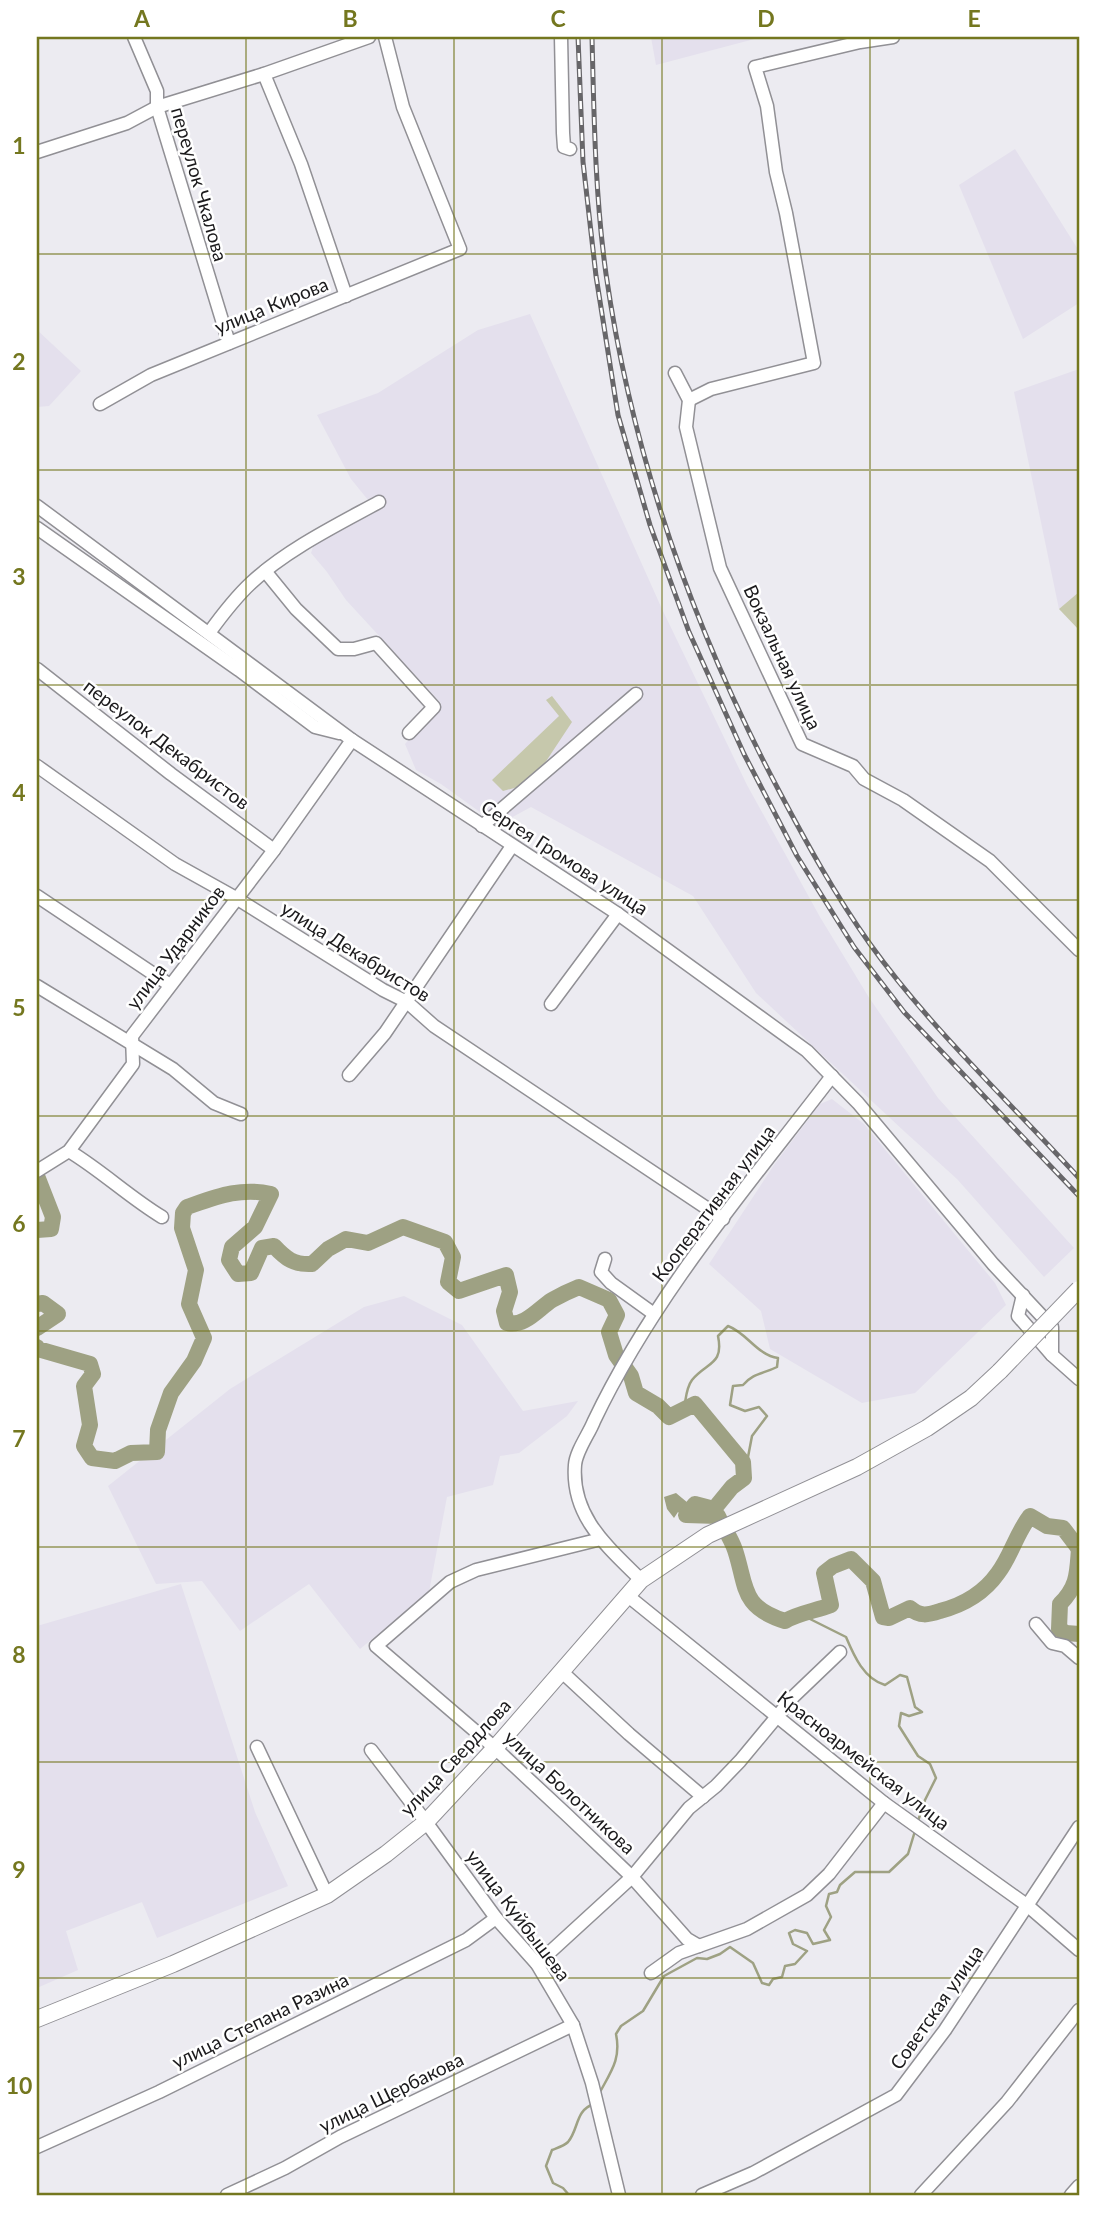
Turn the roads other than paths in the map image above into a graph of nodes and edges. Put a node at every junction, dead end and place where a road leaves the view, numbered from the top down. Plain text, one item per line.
1 (134, 37) edge
2 (369, 37) edge
3 (385, 37) edge
4 (561, 37) edge
5 (893, 37) edge
6 (264, 74) junction
7 (157, 107) junction
8 (570, 149) dead end
9 (37, 152) edge
10 (346, 296) junction
11 (229, 343) junction
12 (675, 373) dead end
13 (690, 400) junction
14 (100, 404) dead end
15 (379, 502) dead end
16 (37, 506) edge
17 (37, 528) edge
18 (265, 572) junction
19 (209, 633) junction
20 (37, 669) edge
21 (636, 694) dead end
22 (409, 733) dead end
23 (348, 737) junction
24 (37, 766) edge
25 (481, 826) junction
26 (512, 846) junction
27 (274, 850) junction
28 (37, 896) edge
29 (236, 898) junction
30 (618, 914) junction
31 (1079, 950) edge
32 (170, 985) junction
33 (37, 986) edge
34 (407, 1002) junction
35 (551, 1004) dead end
36 (134, 1046) junction
37 (349, 1075) dead end
38 (832, 1076) junction
39 (241, 1114) dead end
40 (69, 1151) junction
41 (38, 1171) edge
42 (162, 1217) dead end
43 (723, 1219) junction
44 (605, 1259) dead end
45 (1079, 1289) edge
46 (1023, 1295) junction
47 (654, 1314) junction
48 (1052, 1355) junction
49 (1079, 1379) edge
50 (601, 1539) junction
51 (641, 1580) junction
52 (628, 1596) junction
53 (1036, 1624) dead end
54 (840, 1652) dead end
55 (1079, 1658) edge
56 (562, 1672) junction
57 (778, 1717) junction
58 (257, 1747) dead end
59 (495, 1748) junction
60 (371, 1750) dead end
61 (703, 1797) junction
62 (884, 1803) junction
63 (426, 1822) junction
64 (1079, 1826) edge
65 (632, 1877) junction
66 (327, 1895) junction
67 (1028, 1906) junction
68 (496, 1919) junction
69 (699, 1946) junction
70 (1079, 1950) edge
71 (537, 1964) junction
72 (652, 1973) dead end
73 (1079, 2010) edge
74 (37, 2019) edge
75 (573, 2025) junction
76 (37, 2147) edge
77 (1079, 2186) edge
78 (227, 2195) edge
79 (620, 2195) edge
80 (702, 2195) edge
81 (921, 2195) edge
82 (1071, 2195) edge

1 - 7 street, переулок Чкалова
2 - 6 street
3 - 10 street, улица Кирова
4 - 8 street
5 - 13 street
6 - 7 street
6 - 10 street
7 - 9 street
7 - 11 street, переулок Чкалова
10 - 11 street, улица Кирова
11 - 14 street, улица Кирова
12 - 13 street
13 - 31 street, Вокзальная улица
15 - 18 street
16 - 19 street, Сергея Громова улица
17 - 23 street
18 - 19 street
18 - 22 street
19 - 23 street, Сергея Громова улица
20 - 27 street, переулок Декабристов
21 - 25 street
23 - 25 street, Сергея Громова улица
23 - 27 street, улица Ударников
24 - 29 street, улица Декабристов
25 - 26 street, Сергея Громова улица
26 - 30 street, Сергея Громова улица
26 - 34 street
27 - 29 street, улица Ударников
28 - 32 street
29 - 32 street, улица Ударников
29 - 34 street, улица Декабристов
30 - 35 street
30 - 38 street, Сергея Громова улица
32 - 36 street, улица Ударников
33 - 36 street
34 - 37 street
34 - 43 street, улица Декабристов
36 - 39 street
36 - 40 street, улица Ударников
38 - 43 street, Кооперативная улица
38 - 46 street, Сергея Громова улица
40 - 41 street, улица Ударников
40 - 42 street
43 - 47 street, Кооперативная улица
44 - 47 street
45 - 51 main road, улица Свердлова, bridge
46 - 48 street, Сергея Громова улица
46 - 48 street
47 - 50 street, Кооперативная улица
48 - 49 street
50 - 51 street
50 - 59 street, улица Болотникова
51 - 52 main road, улица Свердлова
52 - 56 main road, улица Свердлова
52 - 57 street, Красноармейская улица
53 - 55 street
54 - 57 street
56 - 59 main road, улица Свердлова
56 - 61 street
57 - 61 street
57 - 62 street, Красноармейская улица
58 - 66 street
59 - 63 main road, улица Свердлова
59 - 65 street, улица Болотникова
60 - 63 street, улица Куйбышева
61 - 65 street
62 - 67 street, Красноармейская улица
62 - 69 street
63 - 66 main road, улица Свердлова
63 - 68 street, улица Куйбышева
64 - 67 street, Советская улица
65 - 69 street, улица Болотникова
65 - 71 street
66 - 74 main road, улица Свердлова
67 - 70 street, Красноармейская улица
67 - 80 street, Советская улица
68 - 71 street, улица Куйбышева
68 - 76 street, улица Степана Разина
69 - 72 street
71 - 75 street, улица Куйбышева
73 - 81 street
75 - 78 street, улица Щербакова
75 - 79 street, улица Куйбышева
77 - 82 street

